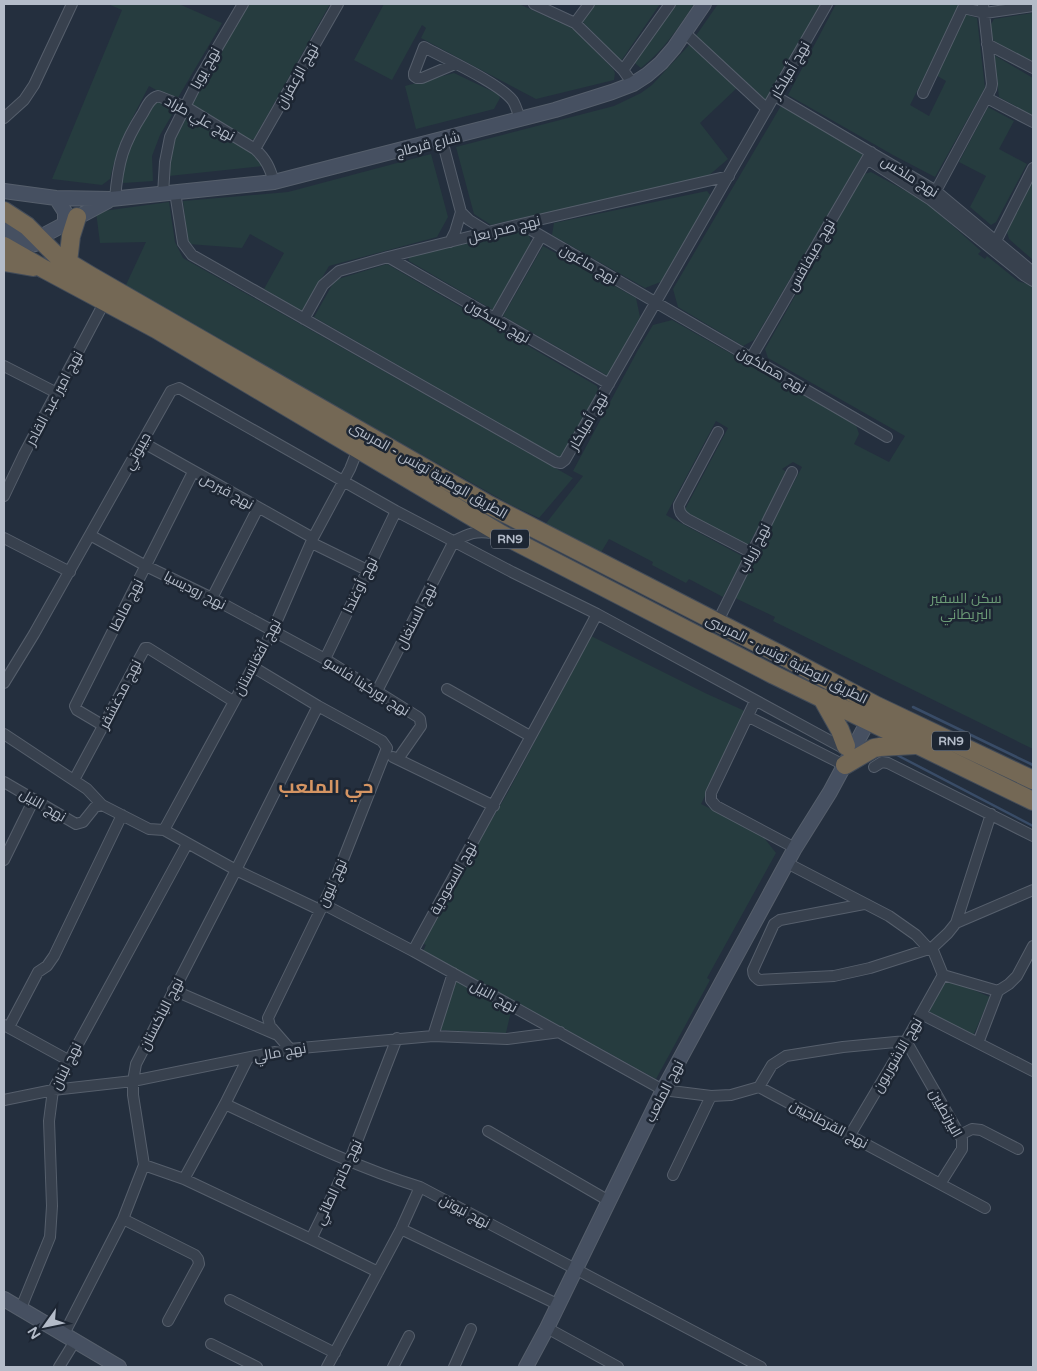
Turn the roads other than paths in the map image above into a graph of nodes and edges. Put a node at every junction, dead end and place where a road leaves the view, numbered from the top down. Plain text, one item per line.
1 (72, 4) edge
2 (243, 4) edge
3 (338, 4) edge
4 (534, 4) edge
5 (589, 4) edge
6 (670, 4) edge
7 (704, 4) edge
8 (827, 4) edge
9 (965, 6) edge
10 (1033, 6) edge
11 (984, 8) edge
12 (575, 23) junction
13 (685, 32) junction
14 (987, 44) junction
15 (455, 64) dead end
16 (1033, 68) edge
17 (623, 70) junction
18 (633, 84) junction
19 (923, 93) dead end
20 (775, 96) junction
21 (987, 98) junction
22 (186, 107) junction
23 (767, 109) junction
24 (4, 118) edge
25 (520, 119) junction
26 (1033, 122) edge
27 (442, 140) junction
28 (255, 149) junction
29 (869, 156) junction
30 (1033, 168) edge
31 (729, 176) junction
32 (274, 182) junction
33 (4, 191) edge
34 (169, 193) junction
35 (934, 195) junction
36 (56, 198) junction
37 (113, 199) junction
38 (4, 210) edge
39 (461, 212) junction
40 (71, 221) junction
41 (521, 224) junction
42 (4, 230) edge
43 (490, 233) junction
44 (541, 236) junction
45 (35, 240) junction
46 (450, 242) junction
47 (994, 244) junction
48 (5, 252) edge
49 (388, 257) junction
50 (62, 258) junction
51 (1033, 272) edge
52 (1033, 281) edge
53 (105, 301) junction
54 (656, 303) junction
55 (304, 319) junction
56 (494, 319) junction
57 (751, 358) junction
58 (4, 366) edge
59 (609, 384) junction
60 (57, 393) junction
61 (718, 432) dead end
62 (887, 437) dead end
63 (142, 442) junction
64 (358, 449) junction
65 (193, 472) junction
66 (792, 472) dead end
67 (344, 480) junction
68 (4, 496) edge
69 (258, 508) junction
70 (396, 511) junction
71 (501, 534) junction
72 (90, 535) junction
73 (4, 538) edge
74 (312, 541) junction
75 (454, 541) junction
76 (752, 553) junction
77 (146, 566) junction
78 (367, 570) junction
79 (70, 572) junction
80 (212, 598) junction
81 (597, 614) junction
82 (717, 623) junction
83 (272, 632) junction
84 (325, 659) junction
85 (253, 667) junction
86 (4, 683) edge
87 (447, 689) dead end
88 (377, 691) junction
89 (822, 698) junction
90 (233, 701) junction
91 (755, 701) junction
92 (873, 704) junction
93 (318, 706) junction
94 (749, 717) junction
95 (864, 720) junction
96 (104, 726) junction
97 (4, 734) edge
98 (530, 736) junction
99 (918, 745) junction
100 (386, 749) junction
101 (843, 755) junction
102 (398, 759) junction
103 (874, 766) dead end
104 (74, 780) junction
105 (1033, 780) edge
106 (4, 782) edge
107 (34, 799) junction
108 (1033, 802) edge
109 (102, 805) junction
110 (494, 806) junction
111 (991, 814) junction
112 (122, 815) junction
113 (164, 830) junction
114 (1033, 836) edge
115 (187, 844) junction
116 (795, 848) junction
117 (4, 860) edge
118 (787, 863) junction
119 (236, 870) junction
120 (1033, 890) edge
121 (864, 904) junction
122 (321, 907) junction
123 (956, 923) junction
124 (930, 948) junction
125 (1033, 948) edge
126 (413, 951) junction
127 (453, 973) junction
128 (943, 974) junction
129 (173, 990) junction
130 (998, 991) junction
131 (921, 1014) junction
132 (6, 1026) edge
133 (560, 1032) junction
134 (275, 1034) junction
135 (433, 1036) junction
136 (397, 1038) junction
137 (906, 1042) junction
138 (978, 1043) junction
139 (290, 1049) junction
140 (248, 1058) junction
141 (68, 1060) junction
142 (1033, 1071) edge
143 (133, 1082) junction
144 (759, 1087) junction
145 (53, 1090) junction
146 (663, 1090) junction
147 (712, 1096) junction
148 (4, 1100) edge
149 (225, 1104) junction
150 (488, 1131) dead end
151 (850, 1135) junction
152 (960, 1135) junction
153 (1018, 1149) dead end
154 (349, 1162) junction
155 (144, 1165) junction
156 (674, 1175) dead end
157 (184, 1179) junction
158 (940, 1184) junction
159 (420, 1187) junction
160 (609, 1201) junction
161 (985, 1208) dead end
162 (123, 1219) junction
163 (401, 1229) junction
164 (311, 1239) junction
165 (576, 1270) junction
166 (378, 1272) junction
167 (4, 1299) edge
168 (230, 1300) dead end
169 (559, 1305) junction
170 (21, 1308) junction
171 (168, 1321) dead end
172 (547, 1328) junction
173 (471, 1329) dead end
174 (409, 1336) dead end
175 (70, 1337) junction
176 (211, 1344) dead end
177 (335, 1353) junction
178 (59, 1367) edge
179 (120, 1367) edge
180 (257, 1367) edge
181 (327, 1367) edge
182 (393, 1367) edge
183 (454, 1367) edge
184 (526, 1367) edge
185 (618, 1367) edge
186 (761, 1367) edge

1 - 24 street
2 - 22 street, نهج يوبا
3 - 28 street, نهج الزعفران
4 - 12 street
5 - 12 street
6 - 17 street
7 - 13 street, شارع قرطاج
8 - 20 street, نهج أميلكار
9 - 11 street
9 - 19 street
10 - 11 street
11 - 14 street
12 - 17 street
13 - 18 street, شارع قرطاج
13 - 23 street
14 - 16 street
14 - 21 street
15 - 25 street
17 - 18 street
18 - 25 street, شارع قرطاج
20 - 23 street, نهج أميلكار
20 - 29 street, نهج ملخس
21 - 26 street
21 - 35 street
22 - 28 street, نهج علي طراد
22 - 34 street, نهج يوبا
22 - 37 street, نهج علي طراد
23 - 31 street, نهج أميلكار
25 - 27 street, شارع قرطاج
27 - 32 street, شارع قرطاج
27 - 39 street
28 - 32 street, نهج علي طراد
29 - 35 street, نهج ملخس
29 - 57 street, نهج صيفاقس
30 - 47 street
31 - 41 street, نهج صدر بعل
31 - 54 street, نهج أميلكار
32 - 34 street, شارع قرطاج
33 - 36 street, شارع قرطاج
34 - 37 street, شارع قرطاج
34 - 55 street, نهج أميلكار
35 - 47 street, نهج ملخس
36 - 37 street, شارع قرطاج
36 - 40 street
37 - 40 street
38 - 45 highway, الطريق الوطنية تونس - المرسى / RN9
39 - 43 street
39 - 46 street
40 - 45 street
40 - 50 highway
41 - 43 street, نهج صدر بعل
41 - 44 street, نهج ماغون
42 - 45 street
43 - 46 street, نهج صدر بعل
44 - 54 street, نهج ماغون
44 - 56 street
45 - 48 street
45 - 50 highway, الطريق الوطنية تونس - المرسى / RN9
46 - 49 street, نهج صدر بعل
47 - 51 street, نهج ملخس
47 - 52 street, نهج ملخس
48 - 53 highway, الطريق الوطنية تونس - المرسى / RN9
49 - 55 street, نهج صدر بعل
49 - 56 street, نهج جسكون
50 - 82 highway, الطريق الوطنية تونس - المرسى / RN9
53 - 60 street, نهج امير عبد القادر
53 - 64 highway, الطريق الوطنية تونس - المرسى / RN9
54 - 57 street, نهج هملكون
54 - 59 street, نهج أميلكار
55 - 59 street, نهج أميلكار
56 - 59 street, نهج جسكون
57 - 62 street, نهج هملكون
58 - 60 street
60 - 68 street, نهج امير عبد القادر
61 - 76 street
63 - 65 street, نهج قبرص
63 - 67 street, جيبوتي
63 - 72 street, جيبوتي
64 - 67 street, نهج أفغانستان
64 - 71 highway, الطريق الوطنية تونس - المرسى / RN9
65 - 69 street, نهج قبرص
65 - 77 street, نهج مالطا
66 - 76 street, نهج زرياب
67 - 70 street, جيبوتي
67 - 74 street, نهج أفغانستان
69 - 74 street, نهج قبرص
69 - 80 street
70 - 75 street, جيبوتي
70 - 78 street, نهج أوغندا
71 - 75 street
71 - 89 highway, الطريق الوطنية تونس - المرسى / RN9
72 - 77 street, نهج روديسيا
72 - 79 street, جيبوتي
73 - 79 street
74 - 78 street, نهج قبرص
74 - 83 street, نهج أفغانستان
75 - 81 street, جيبوتي
75 - 88 street, نهج السنغال
76 - 82 street, نهج زرياب
77 - 80 street, نهج روديسيا
77 - 96 street, نهج مالطا
78 - 84 street, نهج أوغندا
79 - 86 street, جيبوتي
80 - 83 street, نهج روديسيا
81 - 91 street, جيبوتي
81 - 98 street, نهج السعودية
82 - 92 highway, الطريق الوطنية تونس - المرسى / RN9
83 - 84 street, نهج بوركينا فاسو
83 - 85 street, نهج أفغانستان
84 - 88 street, نهج بوركينا فاسو
85 - 90 street, نهج أفغانستان
85 - 93 street
87 - 98 street
88 - 102 street, نهج بوركينا فاسو
89 - 95 highway, الطريق الوطنية تونس - المرسى / RN9
89 - 101 highway
90 - 96 street, نهج مدغشقر
90 - 113 street, نهج أفغانستان
91 - 94 street
91 - 101 street, جيبوتي
92 - 95 street, نهج الملعب
92 - 105 highway, الطريق الوطنية تونس - المرسى / RN9
93 - 100 street
93 - 119 street, نهج الباكستان
94 - 101 street
94 - 116 street
95 - 99 highway, الطريق الوطنية تونس - المرسى / RN9
95 - 101 street, نهج الملعب
96 - 104 street, نهج مدغشقر
97 - 104 street
98 - 110 street, نهج السعودية
99 - 101 highway
99 - 108 highway, الطريق الوطنية تونس - المرسى / RN9
100 - 102 street
100 - 122 street, نهج ليون
101 - 116 street, نهج الملعب
102 - 110 street
103 - 111 street
104 - 109 street
106 - 107 street, نهج النيل
107 - 109 street, نهج النيل
107 - 117 street
109 - 112 street, نهج النيل
110 - 126 street, نهج السعودية
111 - 114 street
111 - 123 street
112 - 113 street, نهج النيل
112 - 132 street
113 - 115 street, نهج النيل
115 - 119 street, نهج النيل
115 - 141 street, نهج لبنان
116 - 118 street, نهج الملعب
118 - 121 street
118 - 146 street, نهج الملعب
119 - 122 street, نهج النيل
119 - 129 street, نهج الباكستان
120 - 123 street
121 - 124 street
121 - 124 street
122 - 126 street, نهج النيل
122 - 134 street, نهج ليون
123 - 124 street
124 - 128 street
125 - 130 street
126 - 127 street, نهج النيل
127 - 133 street, نهج النيل
127 - 135 street
128 - 130 street
128 - 131 street, نهج الآشوريون
129 - 134 street
129 - 143 street, نهج الباكستان
130 - 138 street
131 - 137 street, نهج الآشوريون
131 - 138 street
132 - 141 street
133 - 135 street, نهج مالي
133 - 146 street, نهج النيل
134 - 139 street
135 - 136 street, نهج مالي
136 - 139 street, نهج مالي
136 - 154 street, نهج حاتم الطائي
137 - 144 street
137 - 151 street, نهج الآشوريون
137 - 152 street, البيزنطيين
138 - 142 street
139 - 140 street, نهج مالي
140 - 143 street, نهج مالي
140 - 149 street
141 - 145 street, نهج لبنان
143 - 145 street, نهج مالي
143 - 155 street, نهج الباكستان
144 - 147 street
144 - 151 street, نهج القرطاجيين
145 - 148 street, نهج مالي
145 - 170 street, نهج لبنان
146 - 147 street
146 - 160 street, نهج الملعب
147 - 156 street
149 - 154 street, نهج نيوتن
149 - 157 street
150 - 160 street
151 - 158 street, نهج القرطاجيين
152 - 153 street
152 - 158 street, البيزنطيين
154 - 159 street, نهج نيوتن
154 - 164 street, نهج حاتم الطائي
155 - 157 street, نهج حاتم الطائي
155 - 162 street
157 - 164 street, نهج حاتم الطائي
158 - 161 street, نهج القرطاجيين
159 - 163 street
159 - 165 street, نهج نيوتن
160 - 165 street, نهج الملعب
162 - 171 street
162 - 175 street
163 - 166 street
163 - 169 street
164 - 166 street
165 - 169 street, نهج الملعب
165 - 186 street, نهج نيوتن
166 - 177 street
167 - 170 street
168 - 177 street
169 - 172 street, نهج الملعب
170 - 175 street
172 - 184 street, نهج الملعب
172 - 185 street
173 - 183 street
174 - 182 street
175 - 178 street
175 - 179 street
176 - 180 street
177 - 181 street

